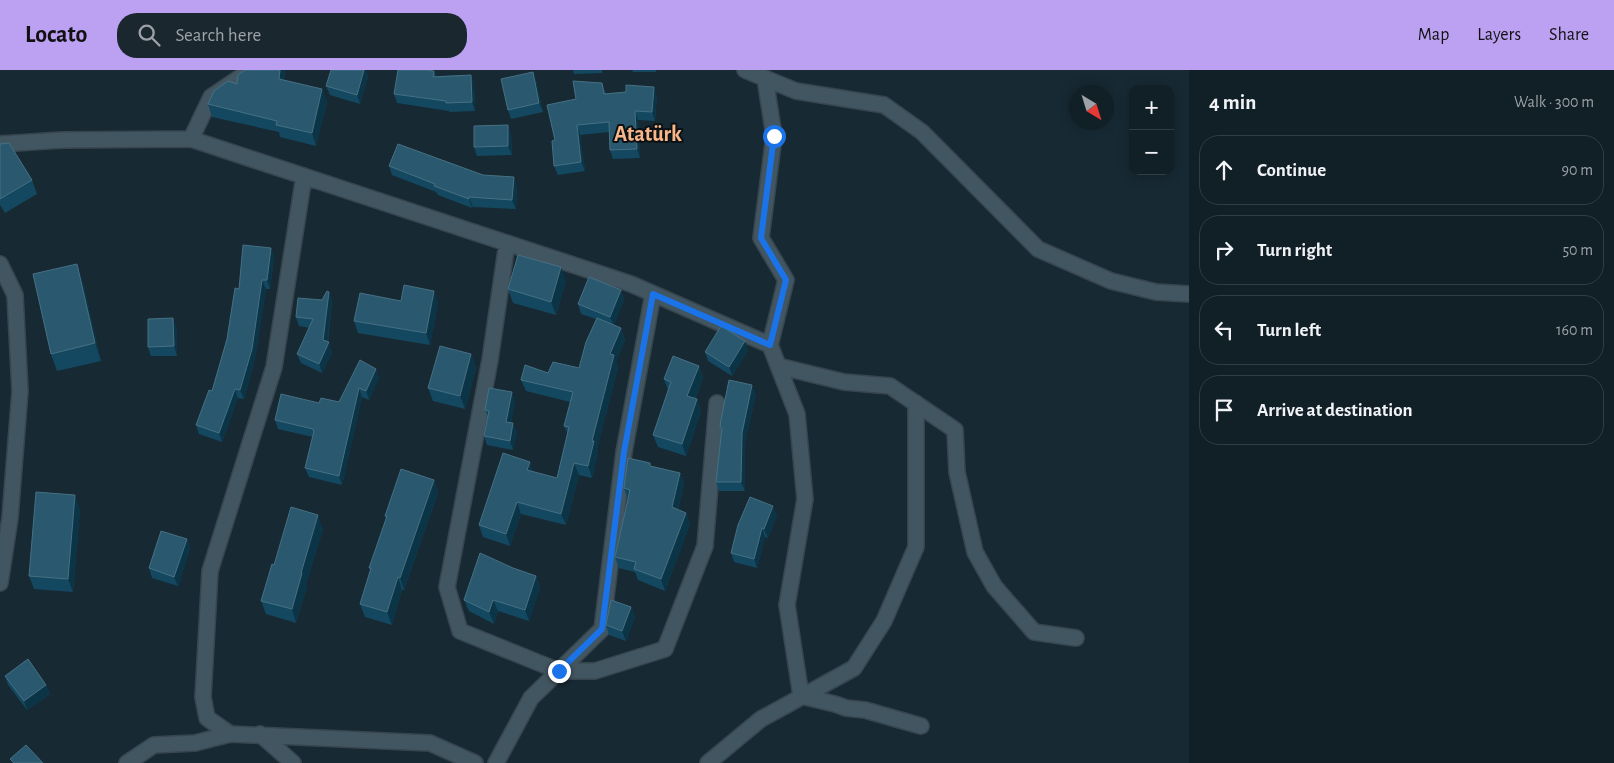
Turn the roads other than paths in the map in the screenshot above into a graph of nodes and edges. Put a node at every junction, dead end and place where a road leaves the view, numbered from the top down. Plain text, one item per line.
1 (251, 70) edge
2 (745, 70) edge
3 (765, 78) junction
4 (191, 139) junction
5 (0, 144) edge
6 (304, 176) junction
7 (507, 243) junction
8 (0, 264) edge
9 (653, 294) junction
10 (1189, 294) edge
11 (770, 345) junction
12 (778, 366) junction
13 (717, 403) dead end
14 (916, 403) junction
15 (0, 583) edge
16 (1076, 638) dead end
17 (559, 671) junction
18 (801, 696) junction
19 (921, 726) dead end
20 (230, 734) junction
21 (260, 734) junction
22 (127, 763) edge
23 (293, 763) edge
24 (475, 763) edge
25 (496, 763) edge
26 (708, 763) edge

1 - 4 street
2 - 3 street
3 - 10 street
3 - 11 street
4 - 5 street
4 - 6 street
6 - 7 street
6 - 20 street
7 - 9 street
7 - 17 street
8 - 15 street
9 - 11 street
9 - 17 street
11 - 12 street
12 - 14 street
12 - 18 street
13 - 17 street
14 - 16 street
14 - 18 street
17 - 25 street
18 - 19 street
18 - 26 street
20 - 21 street
20 - 22 street
21 - 23 street
21 - 24 street

